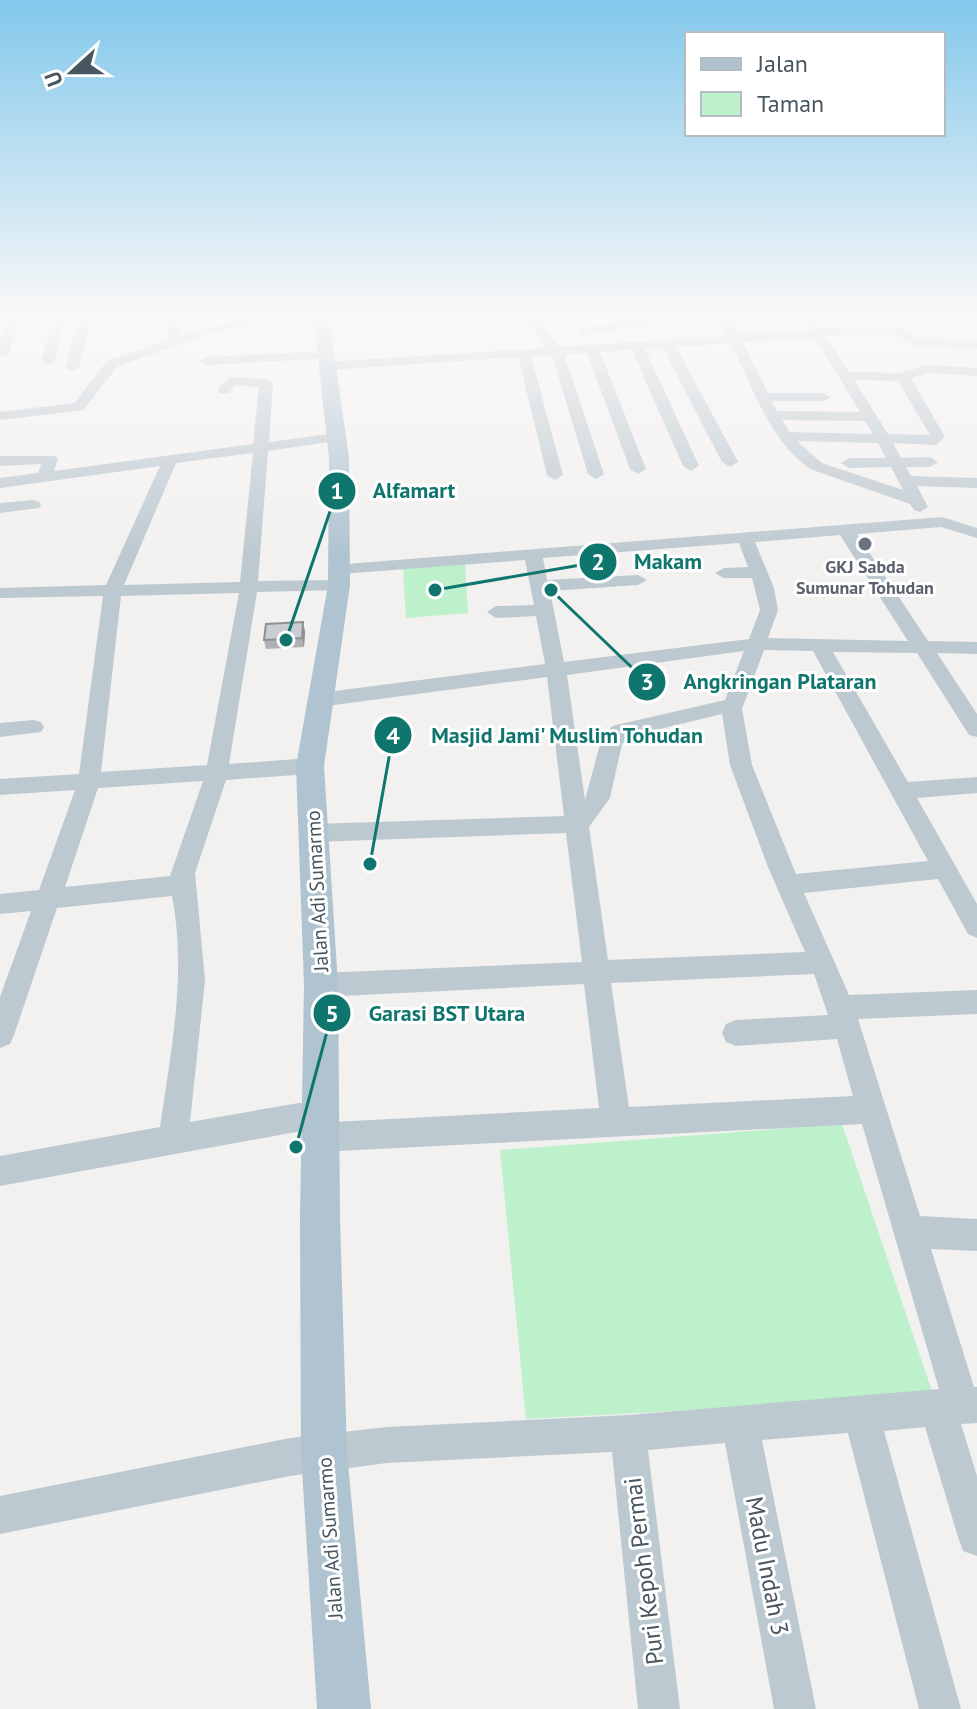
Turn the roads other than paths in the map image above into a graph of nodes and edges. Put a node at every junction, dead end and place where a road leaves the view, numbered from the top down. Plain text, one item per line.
1 (87, 396) edge
2 (265, 396) edge
3 (334, 396) edge
4 (534, 396) edge
5 (571, 396) edge
6 (613, 396) edge
7 (659, 396) edge
8 (695, 396) edge
9 (857, 396) edge
10 (914, 396) edge
11 (766, 397) joint
12 (824, 397) dead end
13 (774, 415) junction
14 (0, 416) edge
15 (870, 417) junction
16 (784, 436) junction
17 (336, 437) junction
18 (884, 440) junction
19 (260, 448) junction
20 (170, 460) junction
21 (0, 461) edge
22 (730, 462) dead end
23 (896, 462) junction
24 (930, 462) dead end
25 (849, 463) dead end
26 (691, 466) dead end
27 (638, 469) dead end
28 (596, 474) dead end
29 (45, 475) junction
30 (555, 475) dead end
31 (906, 481) junction
32 (977, 484) edge
33 (1, 486) edge
34 (33, 505) dead end
35 (0, 508) edge
36 (921, 510) junction
37 (845, 529) junction
38 (977, 533) edge
39 (745, 537) junction
40 (533, 554) junction
41 (758, 572) junction
42 (724, 573) dead end
43 (339, 577) junction
44 (638, 580) dead end
45 (539, 586) junction
46 (249, 587) junction
47 (113, 589) junction
48 (0, 593) edge
49 (544, 610) junction
50 (496, 612) dead end
51 (754, 644) junction
52 (819, 644) junction
53 (922, 646) junction
54 (977, 648) edge
55 (556, 669) junction
56 (319, 700) junction
57 (733, 705) junction
58 (33, 727) dead end
59 (0, 730) edge
60 (977, 730) edge
61 (310, 766) junction
62 (216, 775) junction
63 (89, 783) junction
64 (977, 785) edge
65 (0, 787) edge
66 (902, 791) junction
67 (577, 824) junction
68 (314, 833) junction
69 (945, 869) junction
70 (182, 885) junction
71 (788, 885) junction
72 (45, 900) junction
73 (0, 904) edge
74 (977, 927) edge
75 (823, 962) junction
76 (596, 972) junction
77 (321, 985) junction
78 (977, 1002) edge
79 (842, 1017) junction
80 (736, 1033) dead end
81 (0, 1035) edge
82 (873, 1109) junction
83 (616, 1124) junction
84 (320, 1125) junction
85 (173, 1140) junction
86 (0, 1171) edge
87 (910, 1232) junction
88 (977, 1235) edge
89 (958, 1405) edge
90 (861, 1413) junction
91 (740, 1424) junction
92 (628, 1433) junction
93 (324, 1453) junction
94 (0, 1515) edge
95 (977, 1537) edge
96 (344, 1709) edge
97 (659, 1709) edge
98 (795, 1709) edge
99 (940, 1709) edge

1 - 14 street
2 - 19 street
3 - 17 main road, Jalan Adi Sumarmo
4 - 30 street
5 - 28 street
6 - 27 street
7 - 26 street
8 - 22 street
9 - 15 street
10 - 18 street
11 - 12 street
11 - 13 street
13 - 15 street
13 - 16 street
15 - 18 street
16 - 18 street
16 - 36 street
17 - 19 street
17 - 43 main road, Jalan Adi Sumarmo
18 - 23 street
19 - 20 street
19 - 46 street
20 - 29 street
20 - 47 street
21 - 29 street
23 - 24 street
23 - 25 street
23 - 31 street
29 - 33 street
31 - 32 street
31 - 36 street
34 - 35 street
36 - 37 street
36 - 38 street
37 - 39 street
37 - 53 street
39 - 40 street
39 - 41 street
40 - 43 street
40 - 45 street
41 - 42 street
41 - 51 street
43 - 46 street
43 - 56 main road, Jalan Adi Sumarmo
44 - 45 street
45 - 49 street
46 - 47 street
46 - 62 street
47 - 48 street
47 - 63 street
49 - 50 street
49 - 55 street
51 - 52 street
51 - 55 street
51 - 57 street
52 - 53 street
52 - 66 street
53 - 54 street
53 - 60 street
55 - 56 street
55 - 67 street
56 - 61 main road, Jalan Adi Sumarmo
57 - 67 street
57 - 71 street
58 - 59 street
61 - 62 street
61 - 68 main road, Jalan Adi Sumarmo
62 - 63 street
62 - 70 street
63 - 65 street
63 - 72 street
64 - 66 street
66 - 69 street
67 - 68 street
67 - 76 street
68 - 77 main road, Jalan Adi Sumarmo
69 - 71 street
69 - 74 street
70 - 72 street
70 - 85 street
71 - 75 street
72 - 73 street
72 - 81 street
75 - 76 street
75 - 79 street
76 - 77 street
76 - 83 street
77 - 84 main road, Jalan Adi Sumarmo
78 - 79 street
79 - 80 street
79 - 82 street
82 - 83 street
82 - 87 street
83 - 84 street
84 - 85 street
84 - 93 main road, Jalan Adi Sumarmo
85 - 86 street
87 - 88 street
87 - 89 street
89 - 90 street
89 - 95 street
90 - 91 street
90 - 99 street
91 - 92 street
91 - 98 street, Madu Indah 3
92 - 93 street
92 - 97 street, Puri Kepoh Permai
93 - 94 street
93 - 96 main road, Jalan Adi Sumarmo

